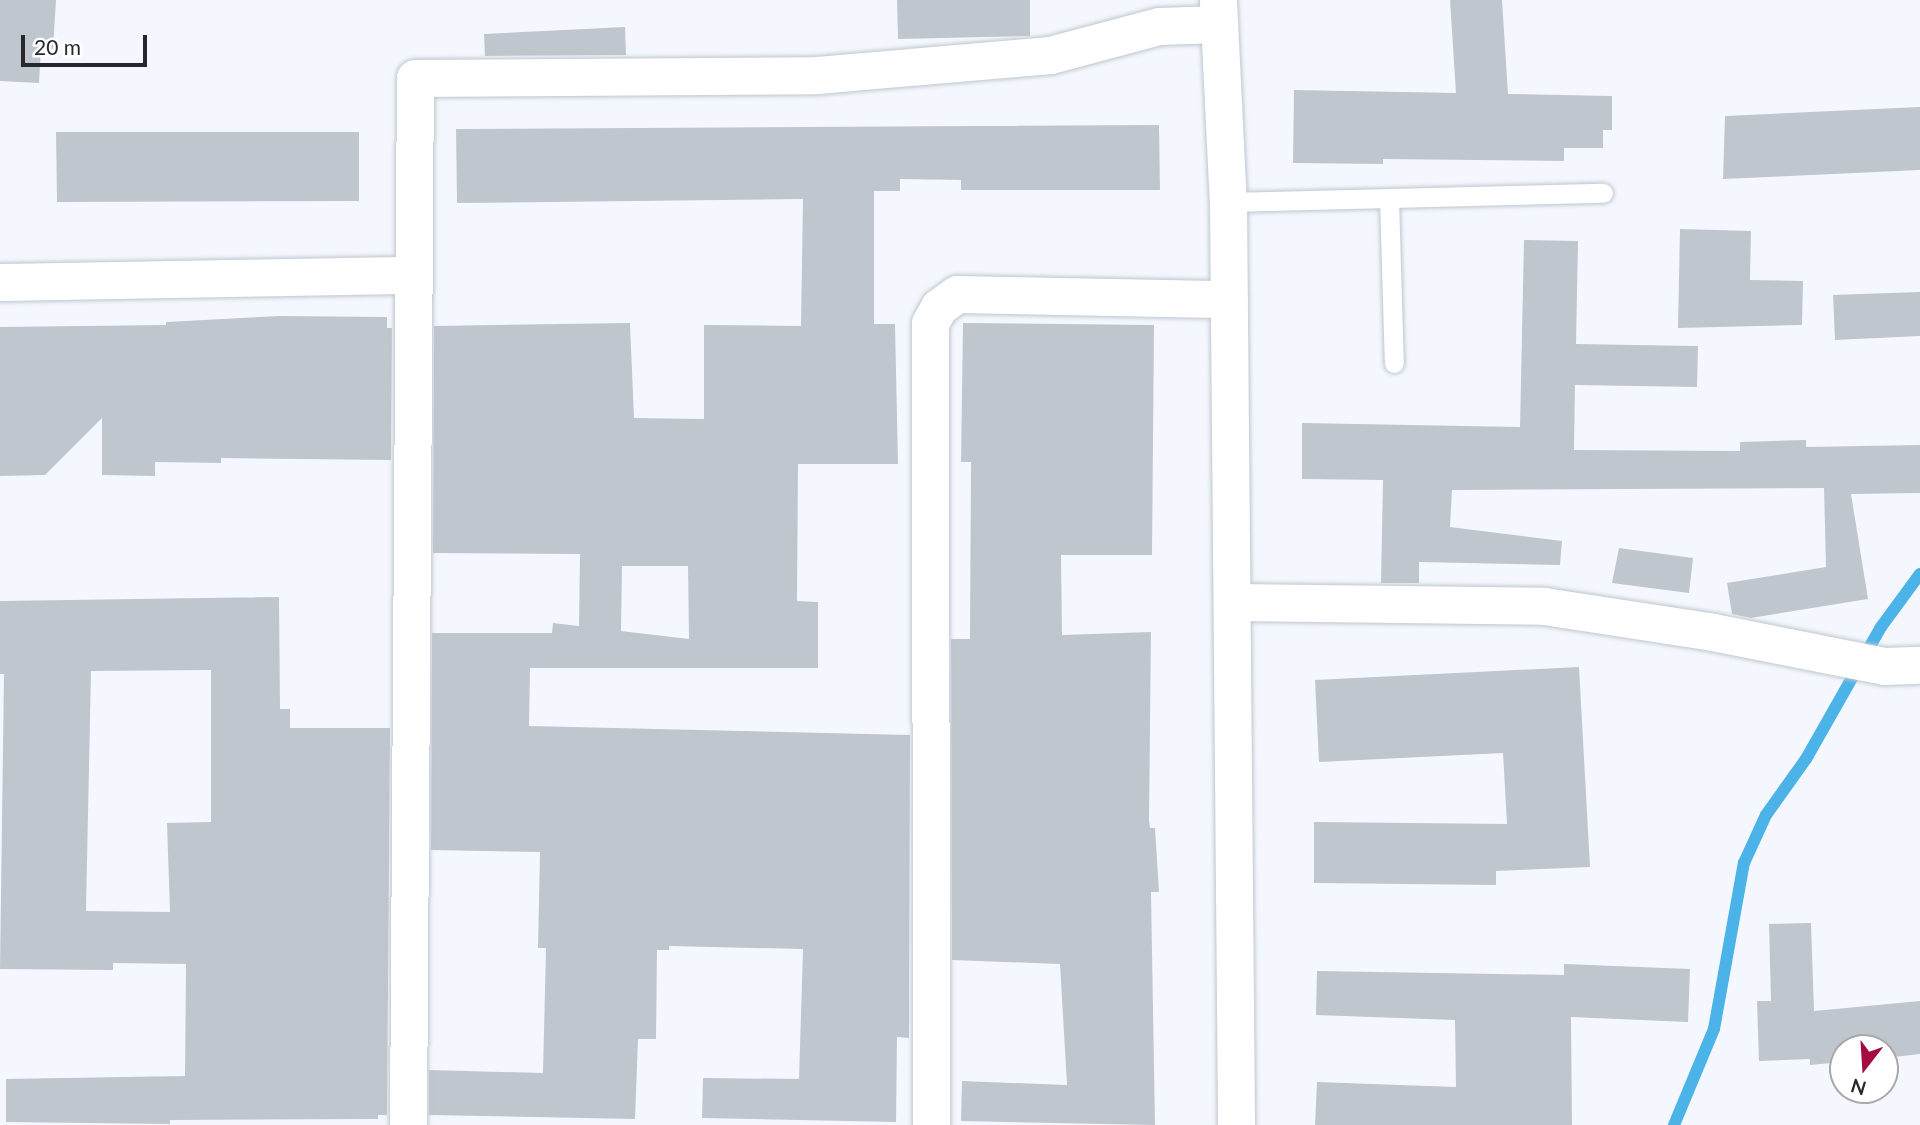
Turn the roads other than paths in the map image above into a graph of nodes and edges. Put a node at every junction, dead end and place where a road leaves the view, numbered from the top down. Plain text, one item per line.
1 (1218, 12) edge
2 (1603, 193) dead end
3 (1389, 199) junction
4 (1228, 202) junction
5 (411, 275) junction
6 (0, 282) edge
7 (1229, 299) junction
8 (1394, 363) dead end
9 (1234, 602) junction
10 (1920, 665) edge
11 (408, 1125) edge
12 (931, 1125) edge
13 (1236, 1125) edge

1 - 4 street
1 - 5 street
2 - 3 lane
3 - 4 lane
3 - 8 lane
4 - 7 street
5 - 6 street
5 - 11 street
7 - 9 street
7 - 12 street
9 - 10 street
9 - 13 street

